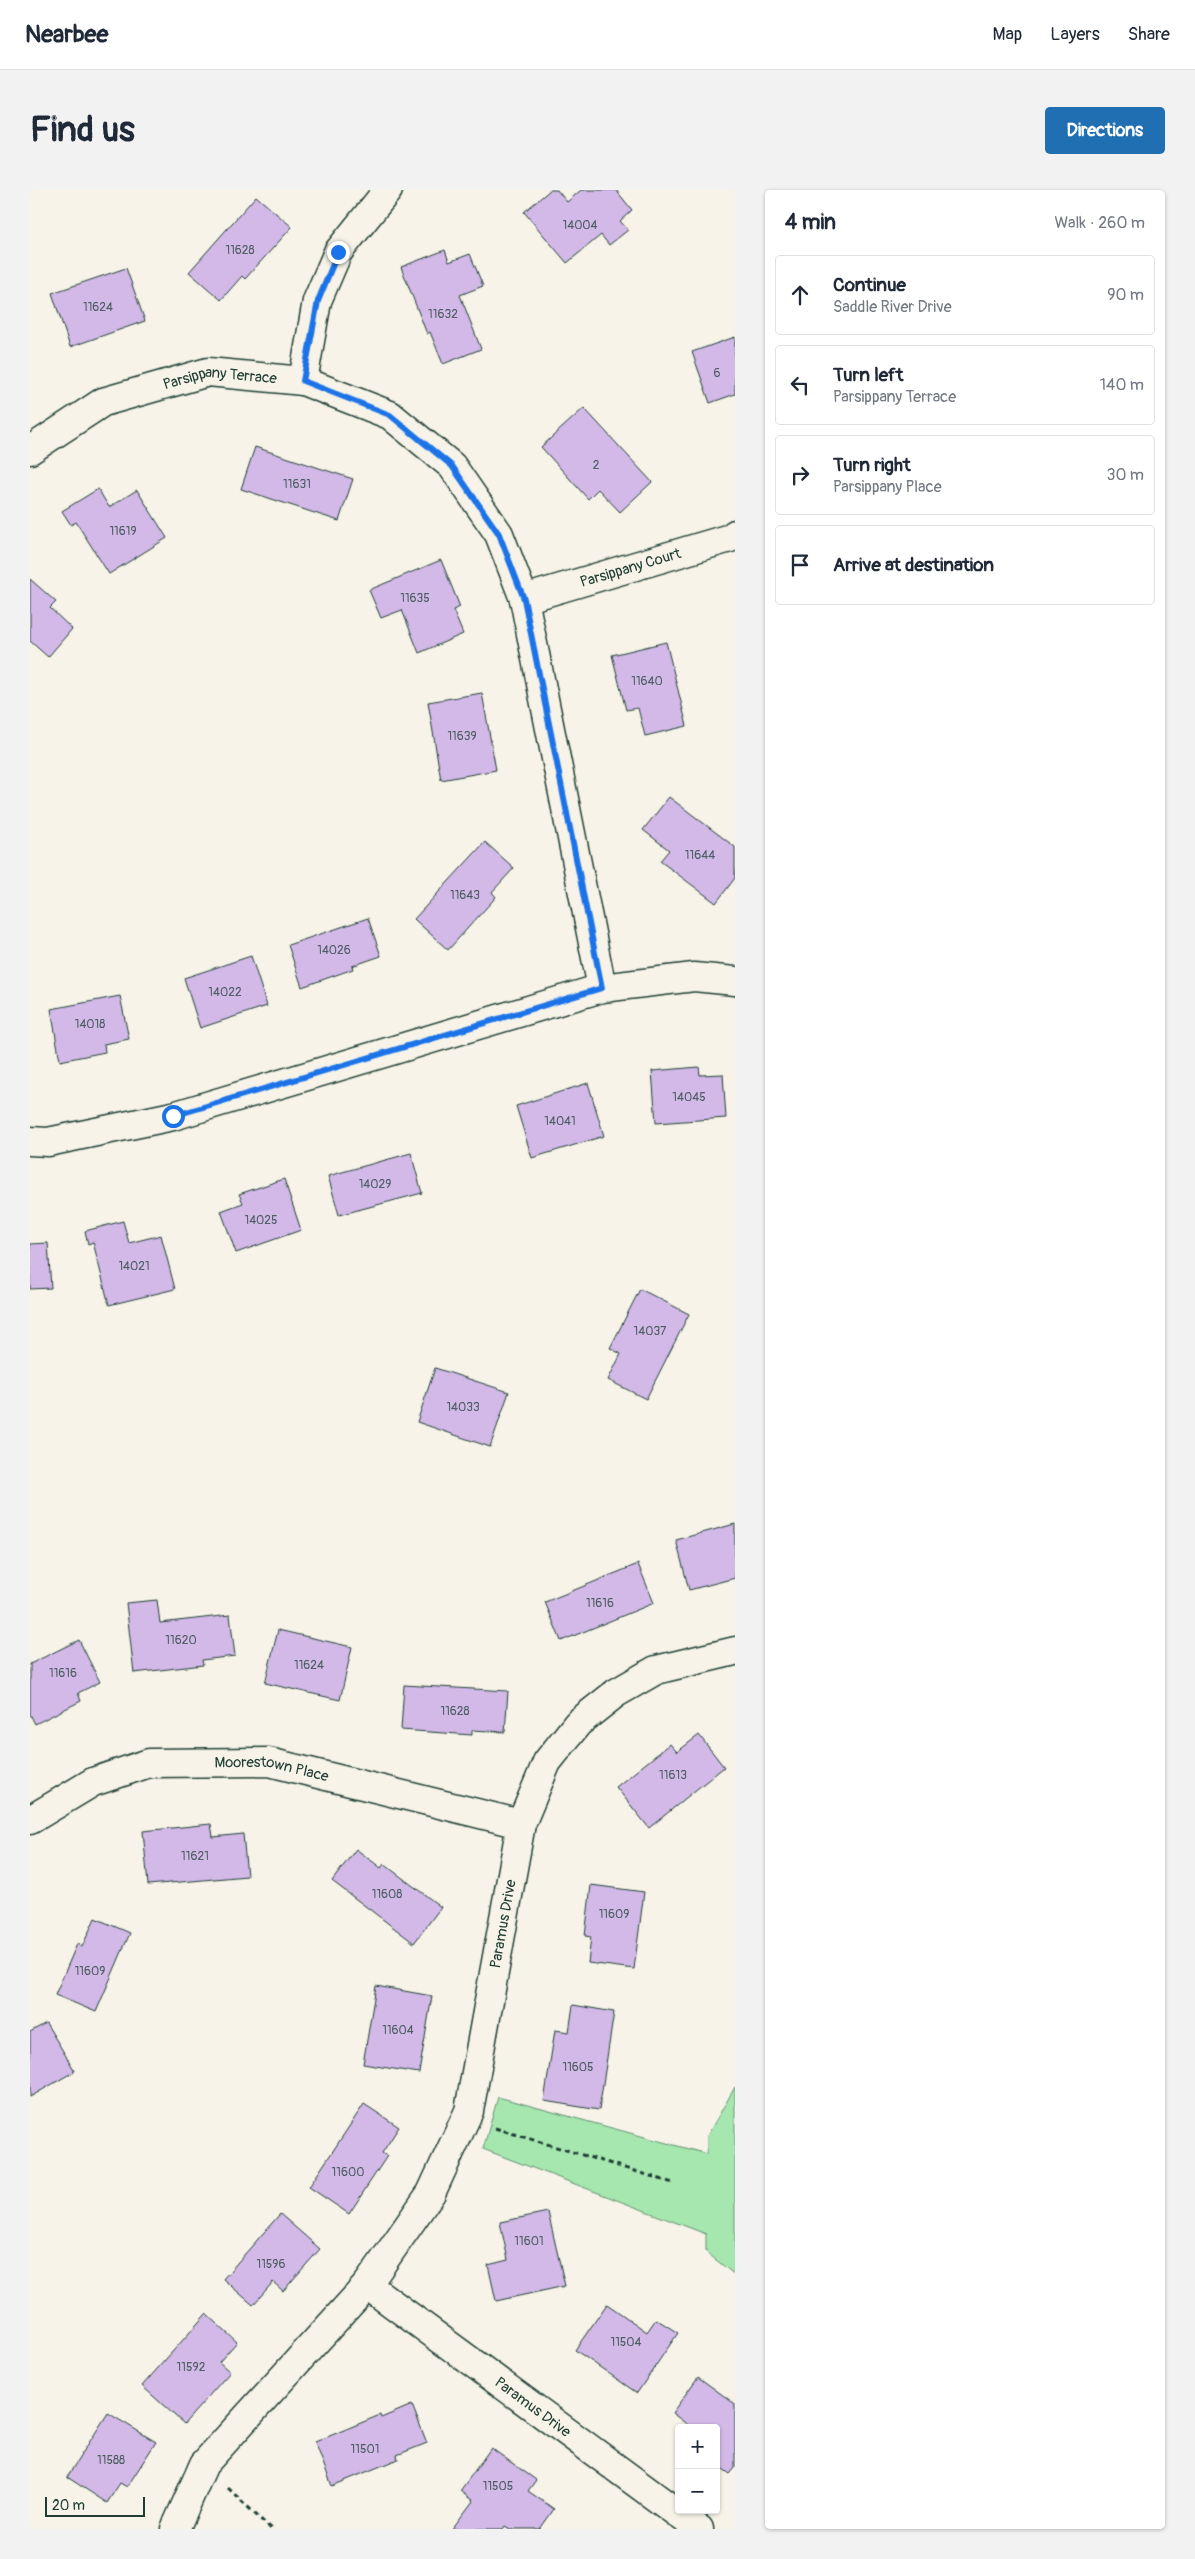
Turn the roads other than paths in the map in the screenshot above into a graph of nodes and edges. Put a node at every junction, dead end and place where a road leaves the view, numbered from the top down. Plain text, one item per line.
1 (388, 190) edge
2 (303, 381) junction
3 (30, 450) edge
4 (735, 534) edge
5 (524, 599) junction
6 (735, 981) edge
7 (602, 988) junction
8 (30, 1141) edge
9 (735, 1651) edge
10 (30, 1820) edge
11 (521, 1824) junction
12 (367, 2286) junction
13 (175, 2529) edge
14 (698, 2529) edge

1 - 2 street
2 - 3 street, Parsippany Terrace
2 - 5 street, Parsippany Terrace
4 - 5 street, Parsippany Court
5 - 7 street, Parsippany Terrace
6 - 7 street
7 - 8 street
9 - 11 street, Paramus Drive
10 - 11 street, Moorestown Place
11 - 12 street, Paramus Drive
12 - 13 street, Paramus Drive
12 - 14 street, Paramus Drive

